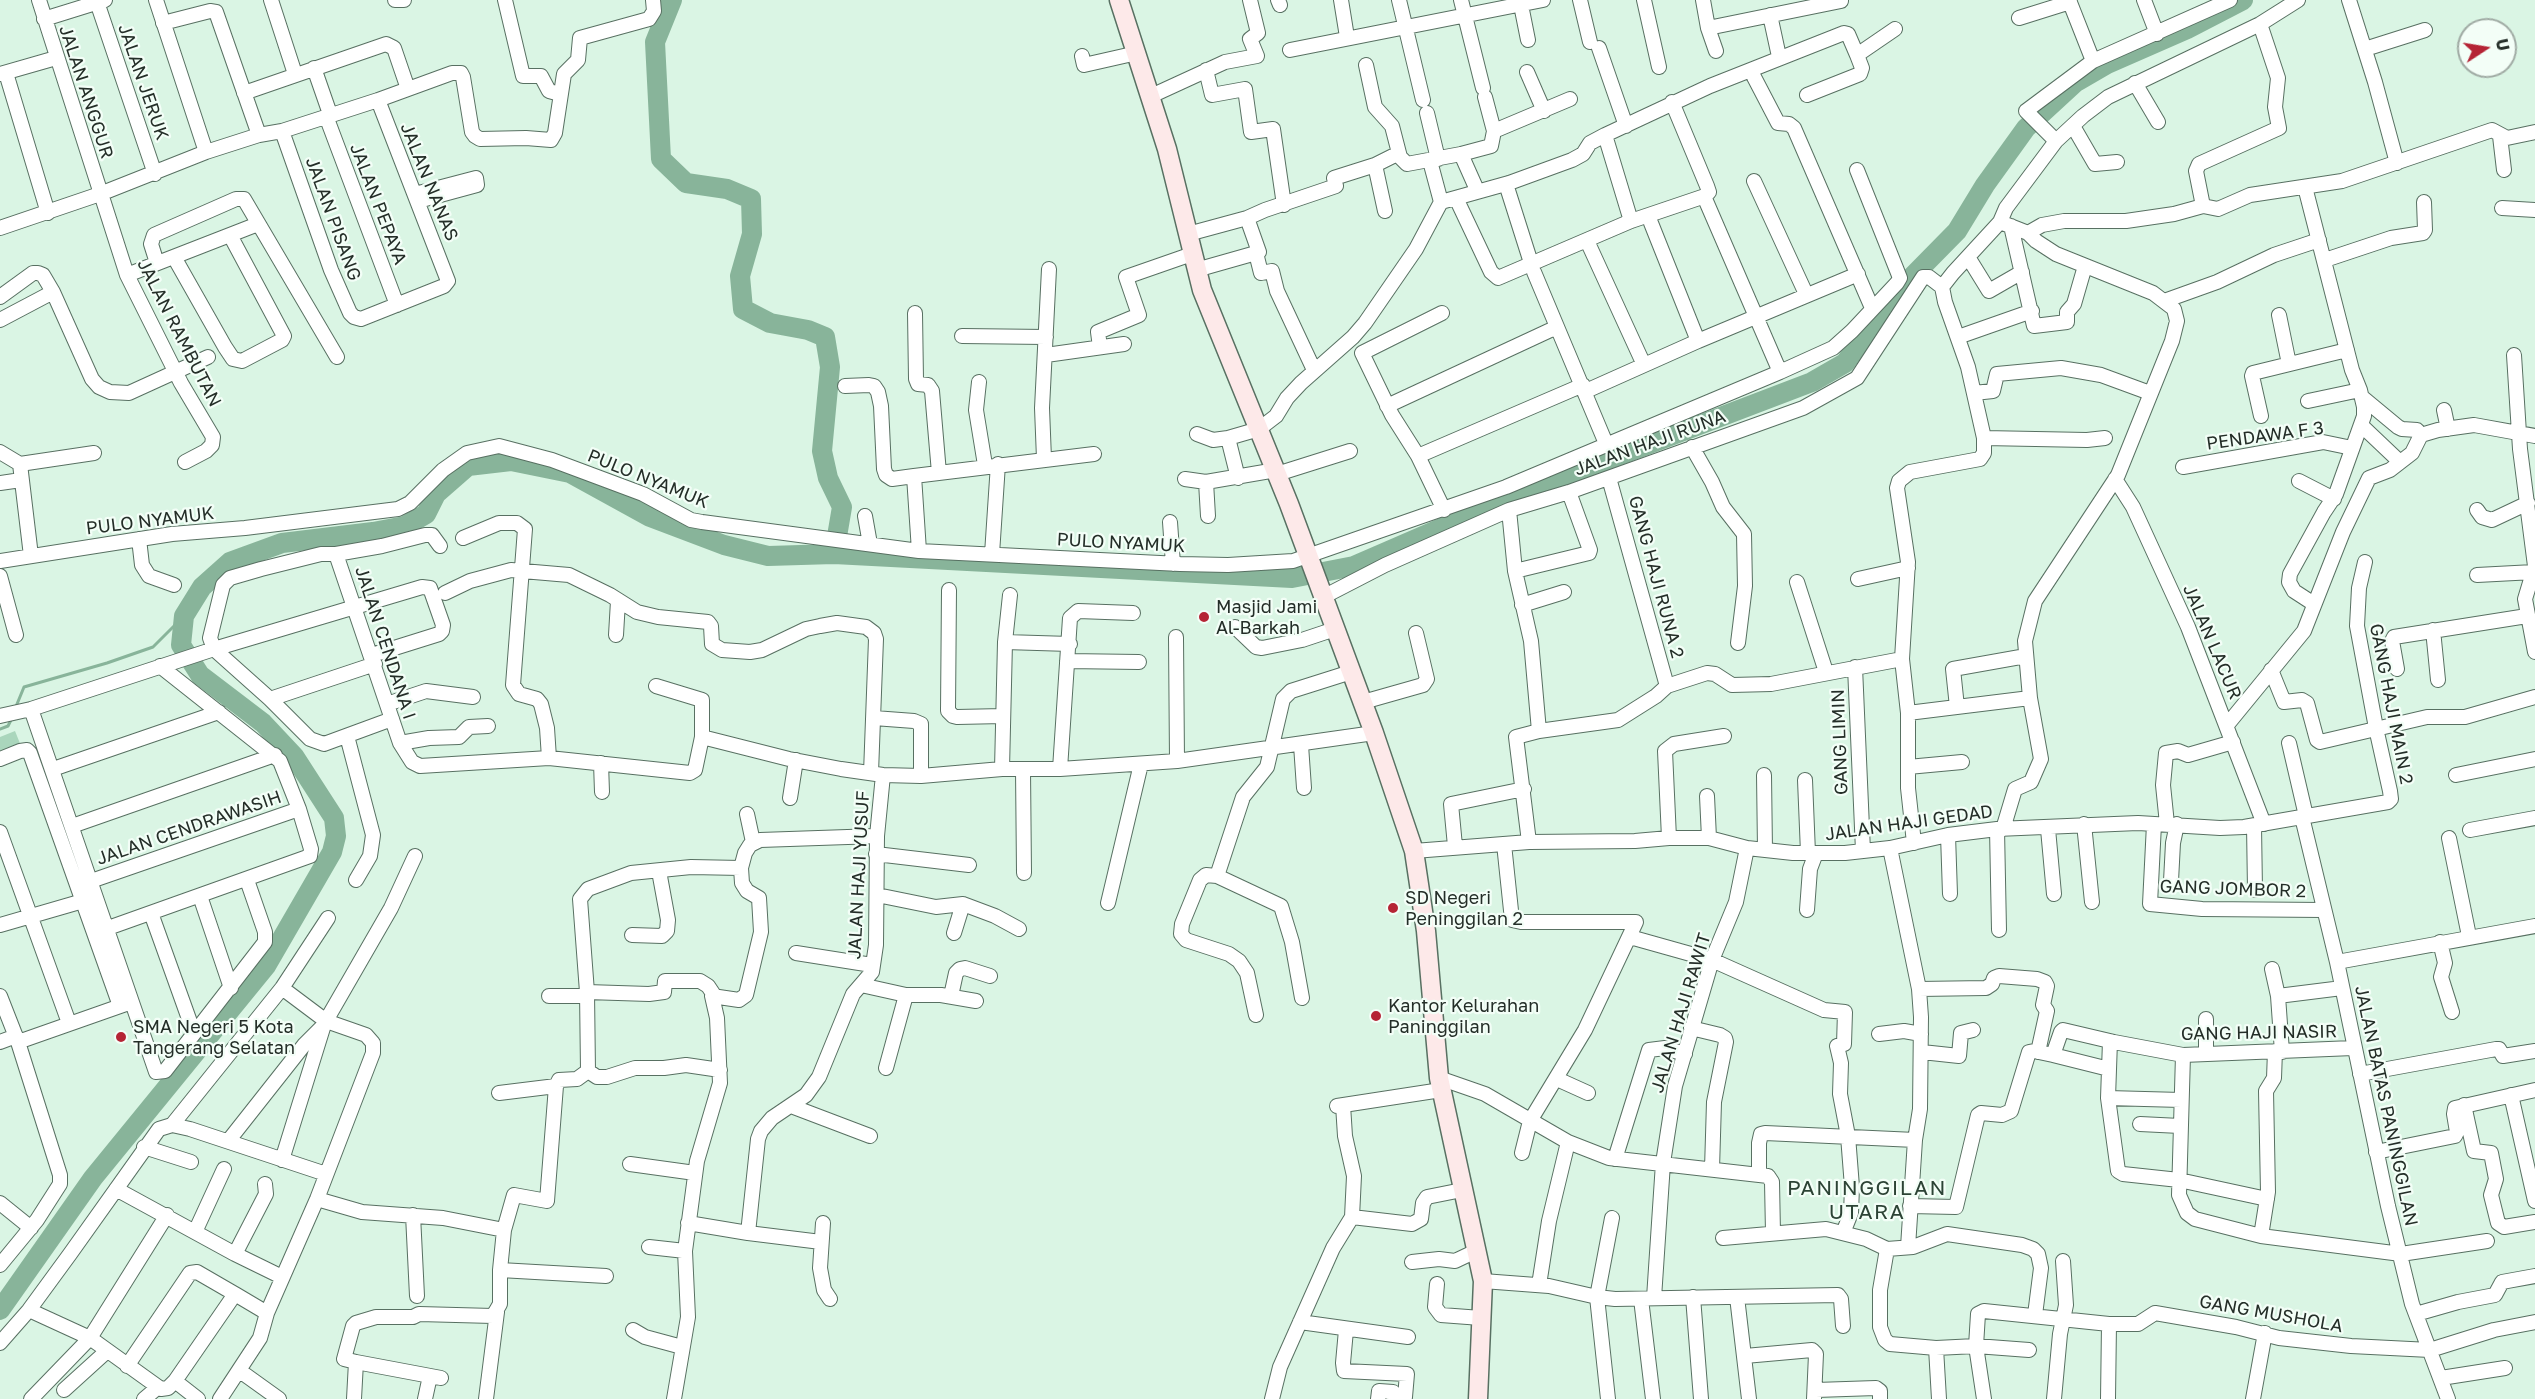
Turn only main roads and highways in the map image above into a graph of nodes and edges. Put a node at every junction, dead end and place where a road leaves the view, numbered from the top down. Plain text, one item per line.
1 (1119, 0) edge
2 (1478, 1399) edge

1 - 2 main road

